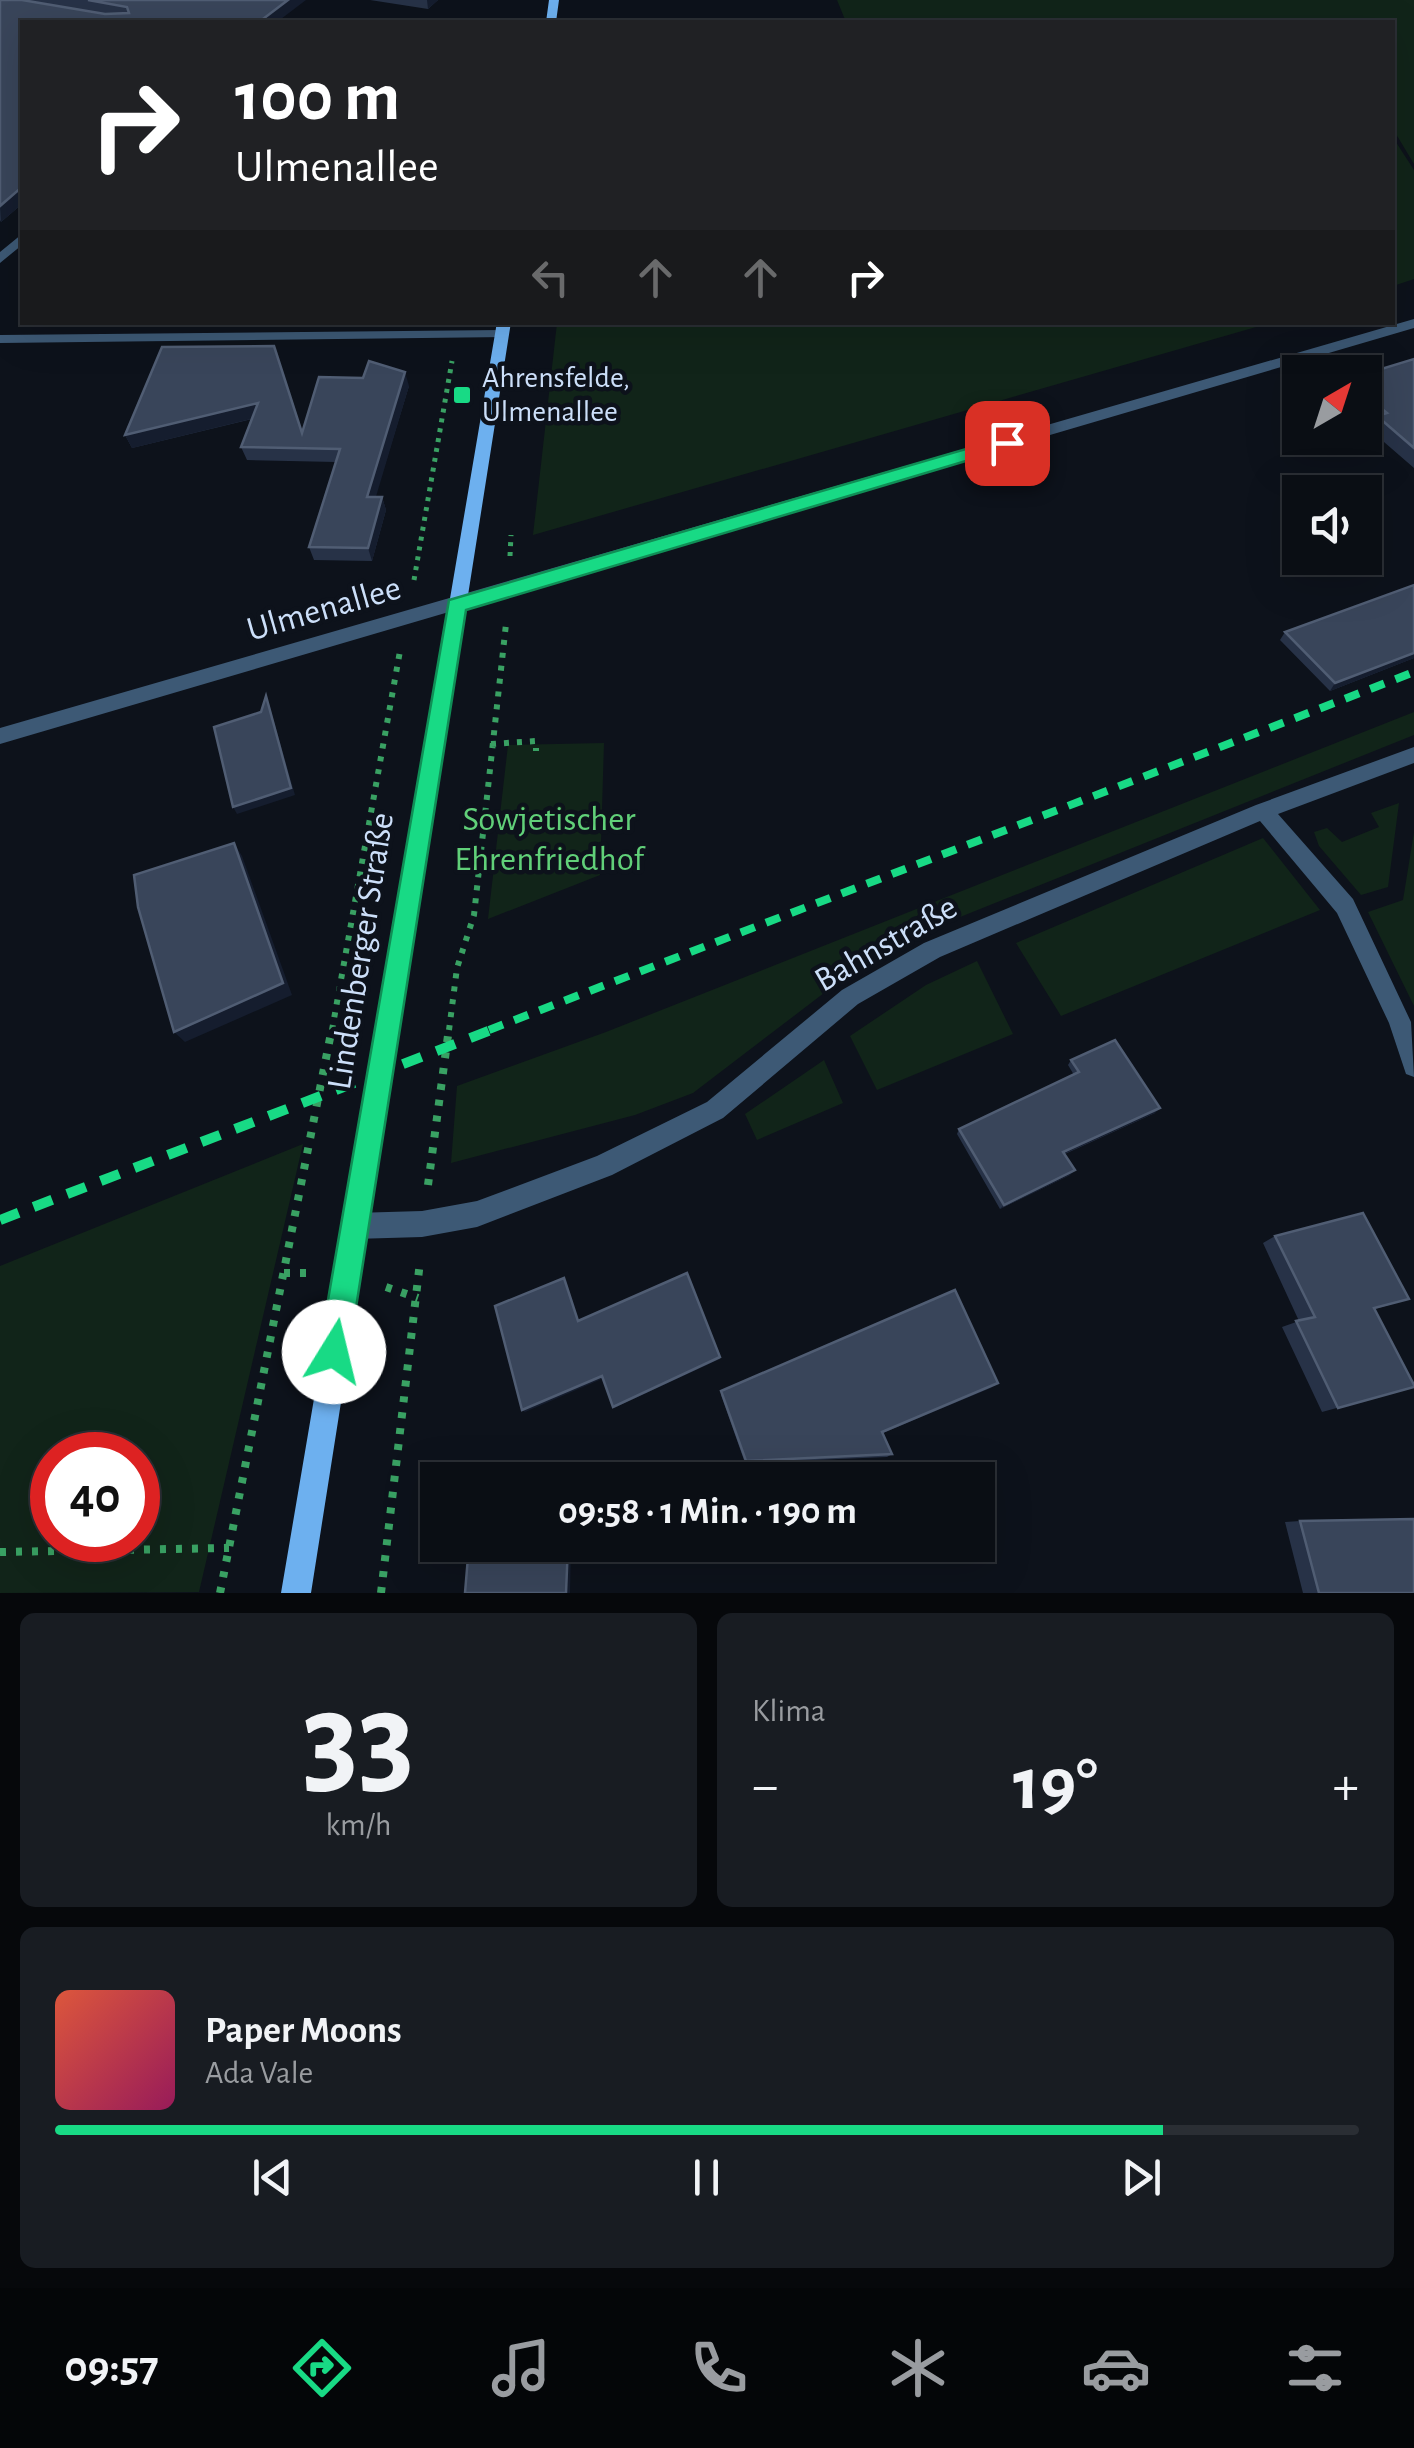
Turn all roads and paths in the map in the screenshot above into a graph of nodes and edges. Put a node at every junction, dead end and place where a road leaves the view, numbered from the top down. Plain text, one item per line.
1 (20, 240) edge
2 (0, 259) edge
3 (1414, 323) edge
4 (503, 328) edge
5 (456, 334) junction
6 (0, 338) edge
7 (425, 533) dead end
8 (456, 606) junction
9 (506, 636) dead end
10 (399, 661) dead end
11 (0, 736) edge
12 (491, 744) junction
13 (536, 751) dead end
14 (1414, 754) edge
15 (1263, 811) junction
16 (1414, 1066) edge
17 (422, 1224) junction
18 (354, 1226) junction
19 (418, 1298) dead end
20 (229, 1548) junction
21 (0, 1552) edge
22 (220, 1593) edge
23 (296, 1593) edge
24 (381, 1593) edge

1 - 2 street
3 - 8 street, Ulmenallee
4 - 5 street
4 - 8 street, Lindenberger Straße
5 - 6 street
5 - 7 path
8 - 11 street, Ulmenallee
8 - 18 street, Lindenberger Straße
9 - 12 path
10 - 20 path
12 - 13 path
12 - 17 path
14 - 15 street, Bahnstraße
15 - 16 street
15 - 17 street, Bahnstraße
17 - 18 street, Bahnstraße
18 - 23 street, Lindenberger Straße
19 - 24 path
20 - 21 path
20 - 22 path

